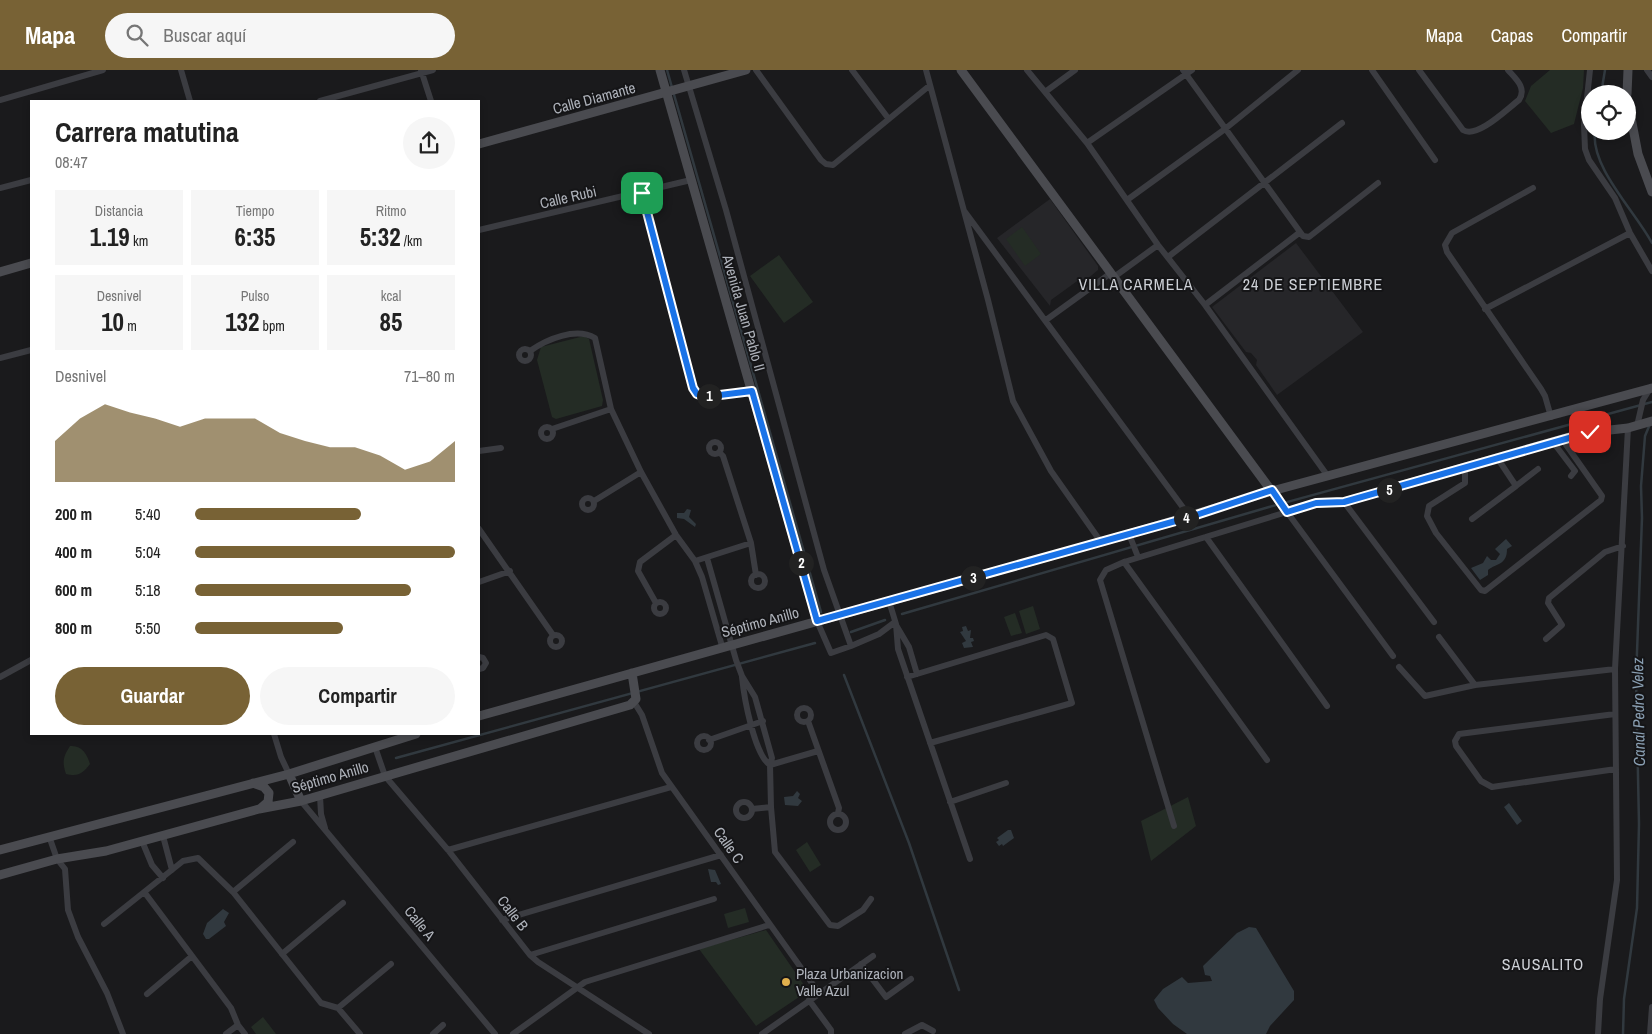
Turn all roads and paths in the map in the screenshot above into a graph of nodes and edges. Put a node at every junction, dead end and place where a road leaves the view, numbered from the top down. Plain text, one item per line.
1 (103, 70) edge
2 (181, 70) edge
3 (433, 70) edge
4 (660, 70) edge
5 (684, 70) edge
6 (746, 70) edge
7 (756, 70) edge
8 (852, 70) edge
9 (926, 70) edge
10 (961, 70) edge
11 (1027, 70) edge
12 (1075, 70) edge
13 (1192, 70) edge
14 (1298, 70) edge
15 (1372, 70) edge
16 (1420, 70) edge
17 (1508, 70) edge
18 (1590, 70) edge
19 (1628, 70) edge
20 (1647, 70) edge
21 (422, 72) edge
22 (1185, 72) edge
23 (1652, 77) edge
24 (1627, 85) edge
25 (689, 86) junction
26 (929, 86) junction
27 (672, 91) junction
28 (1045, 92) junction
29 (0, 100) edge
30 (190, 100) edge
31 (324, 100) edge
32 (431, 100) edge
33 (888, 118) junction
34 (1342, 123) dead end
35 (1225, 129) junction
36 (1635, 140) edge
37 (1087, 143) junction
38 (480, 144) edge
39 (1435, 160) dead end
40 (30, 180) edge
41 (691, 180) junction
42 (1378, 183) dead end
43 (1264, 184) junction
44 (0, 188) edge
45 (1533, 188) dead end
46 (1652, 192) edge
47 (642, 193) junction
48 (1127, 200) junction
49 (963, 209) junction
50 (480, 230) edge
51 (1299, 233) junction
52 (1630, 233) junction
53 (1158, 245) junction
54 (1168, 257) junction
55 (30, 264) edge
56 (1652, 271) edge
57 (0, 272) edge
58 (1112, 275) junction
59 (1205, 305) junction
60 (1485, 309) junction
61 (1046, 320) junction
62 (30, 350) edge
63 (530, 351) dead end
64 (0, 358) edge
65 (1651, 388) edge
66 (752, 391) junction
67 (611, 409) junction
68 (1550, 417) junction
69 (1652, 420) edge
70 (1635, 426) junction
71 (552, 429) dead end
72 (1557, 440) junction
73 (501, 448) dead end
74 (480, 451) edge
75 (719, 452) dead end
76 (1498, 459) junction
77 (1465, 468) junction
78 (1538, 469) dead end
79 (641, 472) junction
80 (1328, 475) junction
81 (1571, 476) dead end
82 (1516, 486) junction
83 (1272, 490) junction
84 (594, 502) dead end
85 (1344, 502) junction
86 (1282, 505) junction
87 (1190, 517) junction
88 (1472, 519) dead end
89 (480, 530) edge
90 (676, 535) junction
91 (1206, 537) junction
92 (1130, 538) junction
93 (1101, 542) junction
94 (750, 543) junction
95 (1623, 546) junction
96 (1138, 557) junction
97 (707, 558) junction
98 (695, 561) junction
99 (1124, 562) junction
100 (510, 571) junction
101 (756, 575) dead end
102 (480, 582) edge
103 (889, 601) junction
104 (656, 603) dead end
105 (839, 616) junction
106 (817, 621) junction
107 (1434, 622) dead end
108 (895, 623) junction
109 (553, 636) dead end
110 (1439, 637) dead end
111 (1546, 639) dead end
112 (733, 644) junction
113 (722, 646) junction
114 (851, 646) junction
115 (1393, 656) dead end
116 (480, 657) edge
117 (30, 661) edge
118 (1399, 667) dead end
119 (480, 669) edge
120 (1615, 669) junction
121 (632, 673) junction
122 (742, 674) junction
123 (917, 674) junction
124 (0, 677) edge
125 (907, 677) junction
126 (1475, 685) junction
127 (635, 697) junction
128 (1327, 706) dead end
129 (1615, 714) junction
130 (480, 716) edge
131 (763, 721) junction
132 (808, 721) dead end
133 (752, 725) junction
134 (274, 735) edge
135 (413, 735) edge
136 (709, 740) dead end
137 (930, 743) junction
138 (375, 747) junction
139 (818, 751) junction
140 (1267, 760) dead end
141 (770, 765) junction
142 (1616, 769) junction
143 (289, 774) junction
144 (385, 776) junction
145 (253, 783) junction
146 (1006, 783) dead end
147 (671, 787) junction
148 (320, 796) junction
149 (301, 801) junction
150 (950, 802) junction
151 (771, 807) junction
152 (258, 809) junction
153 (752, 809) dead end
154 (838, 813) dead end
155 (1174, 826) dead end
156 (325, 828) junction
157 (48, 836) junction
158 (163, 836) junction
159 (142, 841) junction
160 (293, 842) dead end
161 (0, 850) edge
162 (448, 850) junction
163 (721, 855) junction
164 (57, 859) junction
165 (970, 859) dead end
166 (172, 870) junction
167 (0, 875) edge
168 (163, 878) junction
169 (232, 892) junction
170 (145, 893) junction
171 (870, 899) dead end
172 (714, 900) dead end
173 (343, 904) dead end
174 (502, 920) junction
175 (104, 924) dead end
176 (769, 925) junction
177 (282, 954) junction
178 (530, 955) junction
179 (192, 956) junction
180 (873, 956) dead end
181 (391, 964) dead end
182 (861, 964) junction
183 (912, 980) dead end
184 (577, 987) junction
185 (820, 993) junction
186 (147, 994) dead end
187 (809, 1000) junction
188 (1652, 1007) edge
189 (338, 1008) junction
190 (238, 1025) junction
191 (443, 1026) dead end
192 (933, 1031) dead end
193 (123, 1034) edge
194 (226, 1034) edge
195 (245, 1034) edge
196 (360, 1034) edge
197 (432, 1034) edge
198 (495, 1034) edge
199 (514, 1034) edge
200 (649, 1034) edge
201 (762, 1034) edge
202 (831, 1034) edge
203 (905, 1034) edge
204 (1598, 1034) edge
205 (1650, 1034) edge

1 - 29 street
2 - 30 street
3 - 21 street
4 - 27 street, Avenida Juan Pablo II
5 - 25 street
6 - 25 street, Calle Diamante
7 - 33 street
8 - 33 street
9 - 26 street
10 - 58 street
11 - 28 street
12 - 28 street
13 - 22 street
14 - 35 street
15 - 39 street
16 - 17 street
18 - 52 street
19 - 24 street
20 - 23 street
21 - 31 street
21 - 32 street
22 - 35 street
22 - 37 street
25 - 27 street, Calle Diamante
25 - 105 street
26 - 33 street
26 - 49 street
27 - 38 street, Calle Diamante
27 - 41 street, Avenida Juan Pablo II
28 - 37 street
34 - 43 street
35 - 43 street
35 - 48 street
36 - 46 street
37 - 48 street
40 - 44 street
41 - 47 street, Calle Rubi
41 - 66 street, Avenida Juan Pablo II
42 - 51 street
43 - 51 street
43 - 54 street
45 - 60 street
47 - 50 street, Calle Rubi
47 - 66 street
48 - 53 street
49 - 61 street
49 - 93 street
51 - 59 street
52 - 56 street
52 - 60 street
53 - 54 street
53 - 58 street
54 - 59 street
55 - 57 street
58 - 61 street
58 - 83 street
59 - 80 street
60 - 68 street
61 - 87 street
62 - 64 street
63 - 67 street
65 - 68 street, Séptimo Anillo
65 - 70 street
66 - 106 street, Avenida Juan Pablo II
67 - 71 street
67 - 79 street
68 - 80 street, Séptimo Anillo
69 - 70 street
70 - 72 street
70 - 95 street
72 - 76 street
72 - 77 street
72 - 81 street
73 - 74 street
75 - 94 street
76 - 77 street
76 - 82 street
77 - 85 street
78 - 82 street
79 - 84 street
79 - 90 street
80 - 83 street, Séptimo Anillo
82 - 88 street
83 - 86 street
83 - 87 street, Séptimo Anillo
85 - 86 street
85 - 107 street
86 - 91 street
86 - 115 street
87 - 92 street, Séptimo Anillo
89 - 100 street
90 - 98 street
90 - 104 street
91 - 96 street
91 - 128 street
92 - 93 street, Séptimo Anillo
92 - 96 street
93 - 103 street, Séptimo Anillo
94 - 97 street
94 - 101 street
95 - 111 street
95 - 120 street
96 - 99 street
97 - 98 street
97 - 112 street
98 - 113 street
99 - 140 street
99 - 155 street
100 - 102 street
100 - 109 street
103 - 105 street, Séptimo Anillo
103 - 108 street
105 - 106 street, Séptimo Anillo
105 - 114 street
106 - 112 street, Séptimo Anillo
106 - 114 street
108 - 114 street
108 - 123 street
108 - 125 street
110 - 126 street
112 - 113 street, Séptimo Anillo
112 - 122 street
113 - 121 street, Séptimo Anillo
116 - 119 street
117 - 124 street
118 - 126 street
120 - 126 street
120 - 129 street
121 - 127 street
121 - 130 street, Séptimo Anillo
122 - 131 street
122 - 133 street
123 - 125 street
123 - 137 street
125 - 137 street
127 - 144 street, Séptimo Anillo
127 - 147 street, Calle C
129 - 142 street
129 - 142 street
131 - 133 street
131 - 141 street
132 - 139 street
133 - 136 street
133 - 141 street
134 - 143 street
135 - 138 street, Séptimo Anillo
137 - 150 street
138 - 143 street, Séptimo Anillo
138 - 144 street
139 - 141 street
139 - 154 street
141 - 151 street
142 - 204 street
143 - 145 street, Séptimo Anillo
143 - 149 street
144 - 148 street, Séptimo Anillo
144 - 162 street, Calle B
145 - 152 street
145 - 157 street, Séptimo Anillo
146 - 150 street
147 - 162 street
147 - 163 street, Calle C
148 - 149 street, Séptimo Anillo
148 - 156 street
149 - 152 street, Séptimo Anillo
149 - 156 street, Calle A
150 - 165 street
151 - 153 street
151 - 171 street
152 - 158 street, Séptimo Anillo
156 - 198 street, Calle A
157 - 161 street, Séptimo Anillo
157 - 164 street
158 - 159 street, Séptimo Anillo
158 - 166 street
159 - 164 street, Séptimo Anillo
159 - 168 street
160 - 169 street
162 - 174 street, Calle B
163 - 174 street
163 - 176 street, Calle C
164 - 167 street, Séptimo Anillo
164 - 193 street
166 - 168 street
166 - 169 street
168 - 170 street
169 - 177 street
170 - 175 street
170 - 179 street
172 - 178 street
173 - 177 street
174 - 178 street, Calle B
176 - 184 street
176 - 185 street, Calle C
177 - 189 street
178 - 184 street, Calle B
179 - 186 street
179 - 190 street
180 - 182 street
181 - 189 street
182 - 183 street
182 - 185 street
184 - 199 street
184 - 200 street, Calle B
185 - 187 street
187 - 201 street
187 - 202 street
188 - 205 street
189 - 196 street
190 - 194 street
190 - 195 street
191 - 197 street
192 - 203 street

